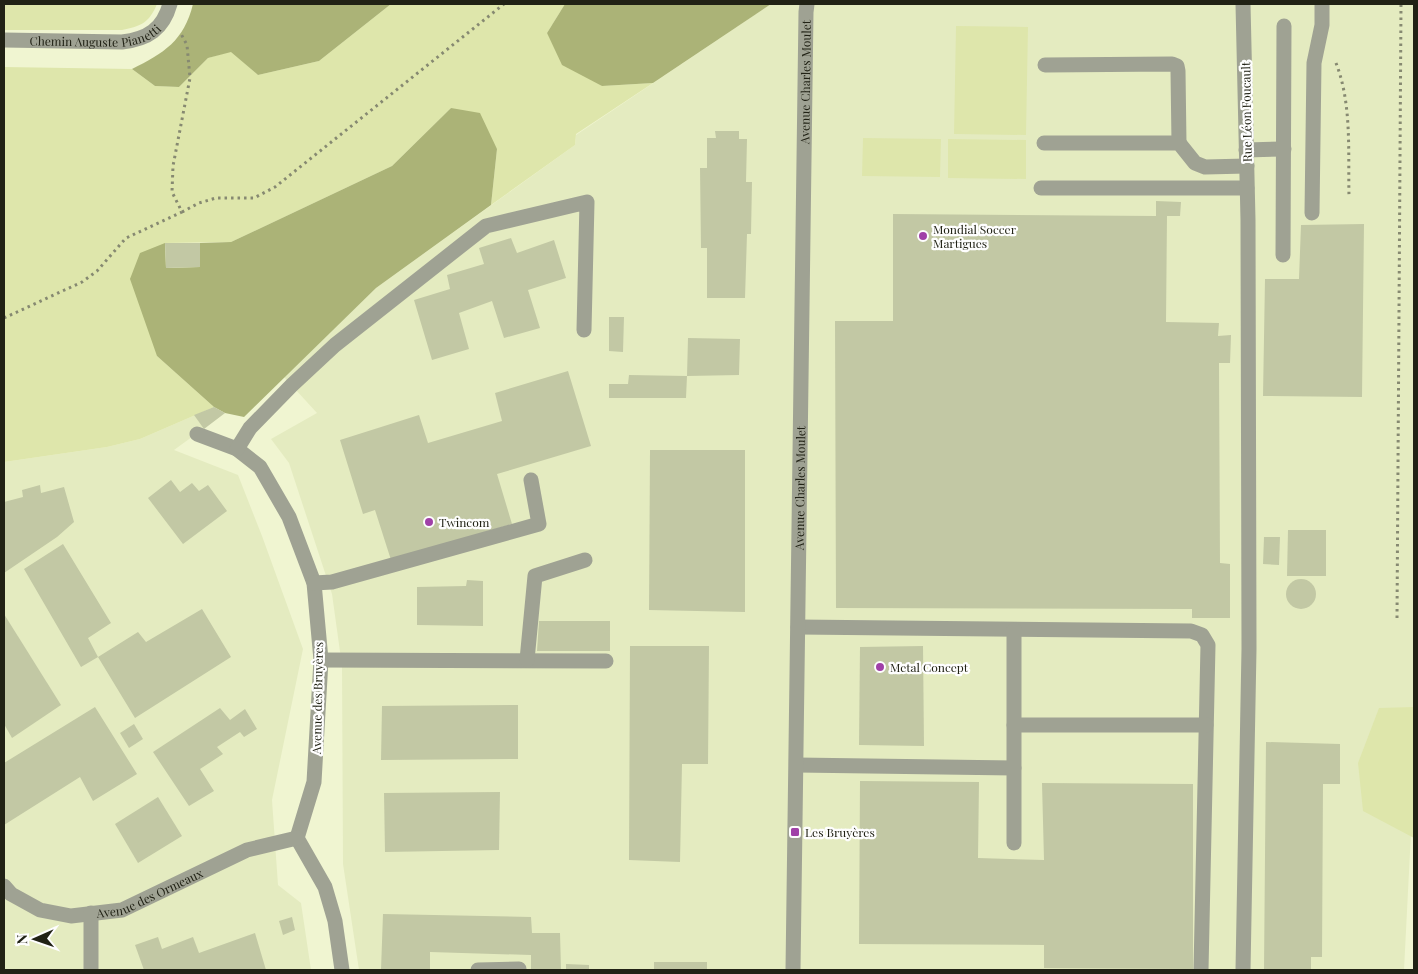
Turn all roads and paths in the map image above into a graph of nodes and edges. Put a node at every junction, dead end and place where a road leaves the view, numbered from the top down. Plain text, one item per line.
1 (170, 4) edge
2 (504, 4) edge
3 (807, 4) edge
4 (1243, 4) edge
5 (1322, 4) edge
6 (1401, 4) edge
7 (1284, 26) dead end
8 (179, 29) dead end
9 (4, 40) edge
10 (1335, 60) dead end
11 (1045, 65) dead end
12 (1044, 143) dead end
13 (1179, 143) junction
14 (1284, 149) junction
15 (1246, 150) junction
16 (1247, 166) junction
17 (1041, 188) dead end
18 (1247, 188) junction
19 (1349, 196) dead end
20 (182, 212) junction
21 (1312, 213) dead end
22 (1284, 255) dead end
23 (4, 318) edge
24 (584, 330) dead end
25 (197, 434) dead end
26 (237, 449) junction
27 (531, 480) dead end
28 (585, 560) dead end
29 (314, 583) junction
30 (1397, 618) dead end
31 (798, 627) junction
32 (1014, 630) junction
33 (320, 660) junction
34 (527, 660) junction
35 (606, 661) dead end
36 (1014, 724) junction
37 (1206, 725) junction
38 (797, 765) junction
39 (1014, 768) junction
40 (297, 838) junction
41 (1014, 843) dead end
42 (4, 886) edge
43 (91, 914) junction
44 (519, 969) dead end
45 (91, 970) edge
46 (342, 970) edge
47 (478, 970) edge
48 (793, 970) edge
49 (1201, 970) edge
50 (1243, 970) edge

1 - 9 street, Chemin Auguste Pianetti
2 - 20 path
3 - 31 street, Avenue Charles Moulet
4 - 15 street, Rue Léon Foucault
5 - 21 street
6 - 30 path
7 - 14 street
8 - 20 path
10 - 19 path
11 - 13 street
12 - 13 street
13 - 16 street
14 - 15 street
14 - 22 street
15 - 16 street, Rue Léon Foucault
16 - 18 street, Rue Léon Foucault
17 - 18 street
18 - 50 street, Rue Léon Foucault
20 - 23 path
24 - 26 street
25 - 26 street, Avenue des Bruyères
26 - 29 street, Avenue des Bruyères
27 - 29 street
28 - 34 street
29 - 33 street, Avenue des Bruyères
31 - 32 street
31 - 38 street, Avenue Charles Moulet
32 - 36 street
32 - 37 street
33 - 34 street
33 - 40 street, Avenue des Bruyères
34 - 35 street
36 - 37 street
36 - 39 street
37 - 49 street
38 - 39 street
38 - 48 street, Avenue Charles Moulet
39 - 41 street
40 - 43 street, Avenue des Ormeaux
40 - 46 street
42 - 43 street, Avenue des Ormeaux
43 - 45 street
44 - 47 street

